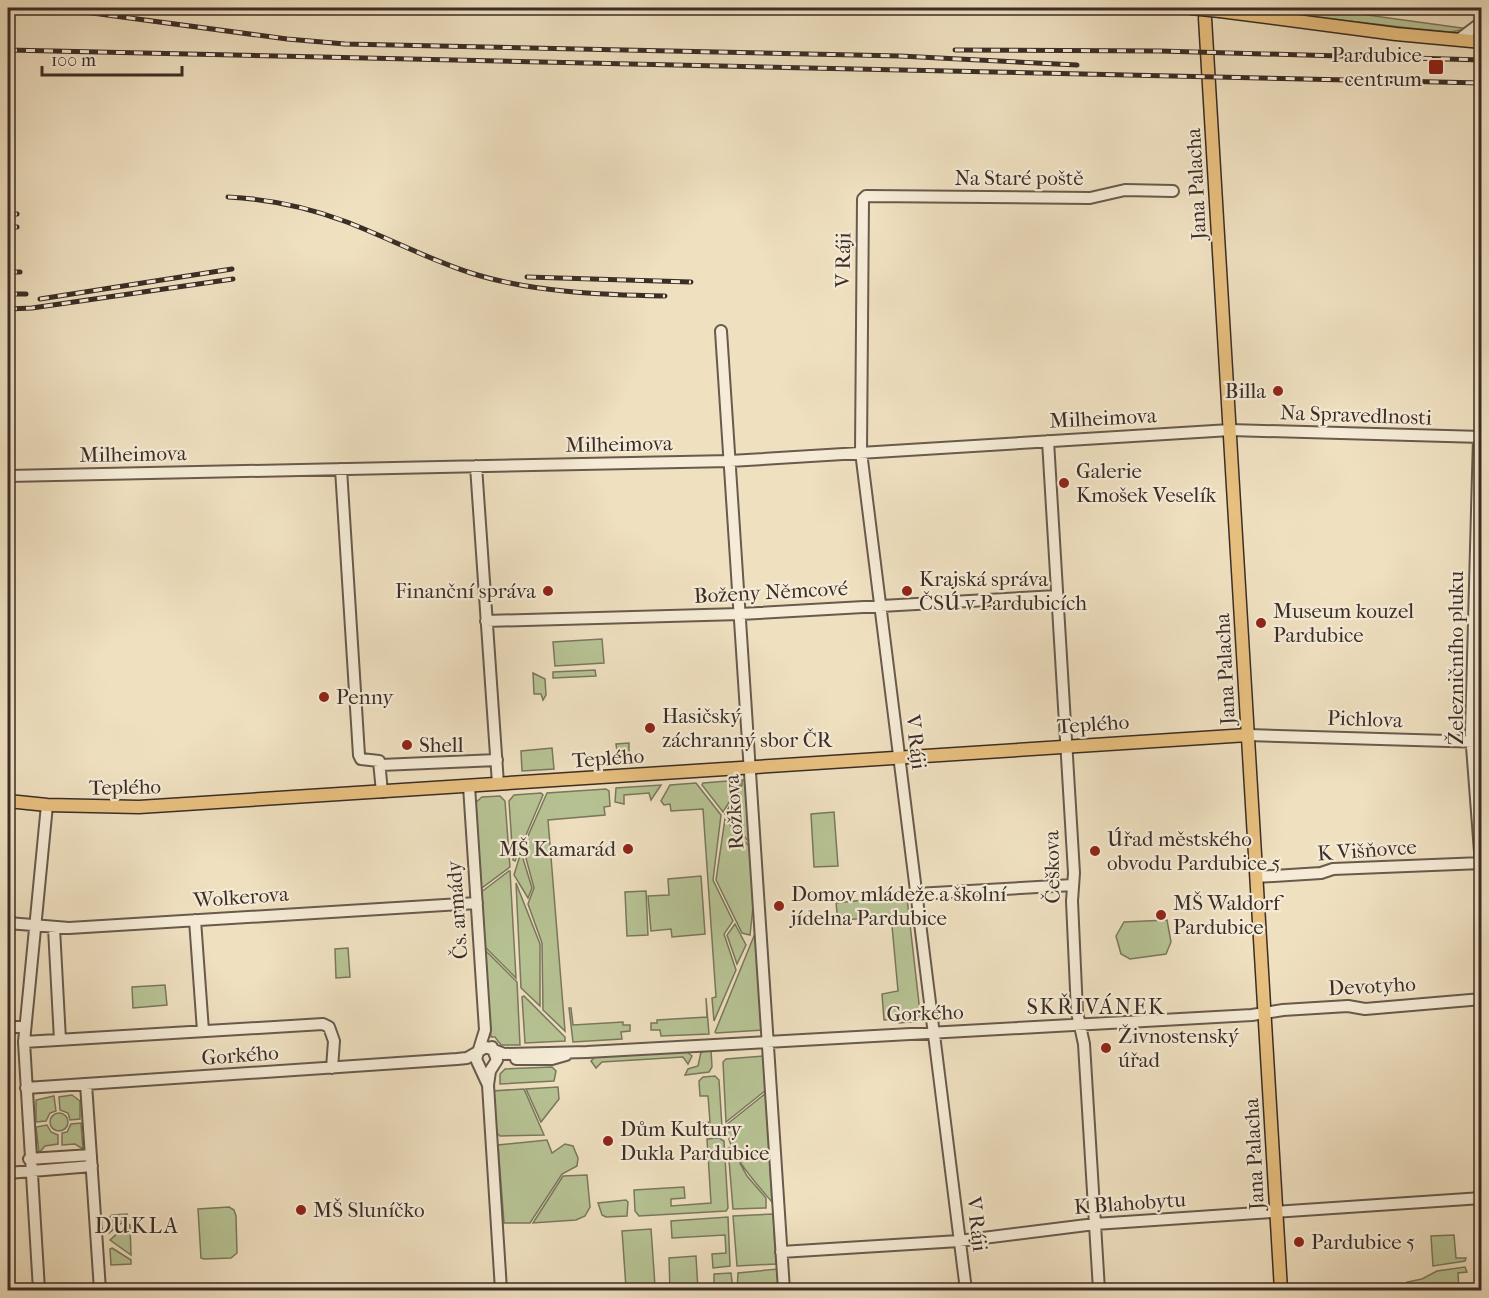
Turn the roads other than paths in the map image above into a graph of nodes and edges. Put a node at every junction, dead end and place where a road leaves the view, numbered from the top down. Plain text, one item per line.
1 (1190, 8) edge
2 (1205, 18) dead end
3 (1482, 22) edge
4 (1458, 40) junction
5 (1482, 42) edge
6 (1173, 191) dead end
7 (864, 196) joint
8 (721, 331) dead end
9 (1230, 430) junction
10 (1480, 437) edge
11 (1048, 441) junction
12 (861, 452) junction
13 (730, 461) junction
14 (476, 466) junction
15 (342, 469) junction
16 (8, 476) edge
17 (1057, 596) junction
18 (880, 606) junction
19 (740, 614) junction
20 (486, 621) junction
21 (1248, 735) junction
22 (1477, 741) edge
23 (1067, 745) junction
24 (898, 756) junction
25 (496, 760) junction
26 (381, 765) junction
27 (751, 768) junction
28 (498, 784) junction
29 (469, 786) junction
30 (382, 792) junction
31 (8, 801) edge
32 (47, 805) junction
33 (1481, 863) edge
34 (1256, 877) junction
35 (1482, 878) edge
36 (1073, 885) junction
37 (916, 894) junction
38 (477, 903) junction
39 (195, 920) junction
40 (8, 923) edge
41 (36, 927) junction
42 (54, 928) junction
43 (1482, 999) edge
44 (1265, 1013) junction
45 (1081, 1025) junction
46 (8, 1027) edge
47 (24, 1027) junction
48 (485, 1030) junction
49 (203, 1031) junction
50 (933, 1032) junction
51 (60, 1040) junction
52 (769, 1041) junction
53 (24, 1042) junction
54 (494, 1050) junction
55 (478, 1051) junction
56 (587, 1052) junction
57 (457, 1059) junction
58 (494, 1065) junction
59 (479, 1066) junction
60 (332, 1068) junction
61 (86, 1084) junction
62 (488, 1085) junction
63 (26, 1088) junction
64 (91, 1161) junction
65 (30, 1165) junction
66 (8, 1173) edge
67 (1482, 1198) edge
68 (1277, 1212) junction
69 (1095, 1224) junction
70 (959, 1241) junction
71 (782, 1252) junction
72 (39, 1290) edge
73 (100, 1290) edge
74 (501, 1290) edge
75 (784, 1290) edge
76 (966, 1290) edge
77 (1099, 1290) edge
78 (1281, 1290) edge

1 - 4 main road, bridge
2 - 9 main road, Jana Palacha
3 - 4 street
4 - 5 main road
6 - 7 street, Na Staré poště
7 - 12 street, V Ráji
8 - 13 street, Rožkova
9 - 10 street, Na Spravedlnosti
9 - 11 street, Milheimova
9 - 21 main road, Jana Palacha
10 - 22 street, Železničního pluku
11 - 12 street, Milheimova
11 - 17 street, Češkova
12 - 13 street, Milheimova
12 - 18 street, V Ráji
13 - 14 street, Milheimova
13 - 19 street, Rožkova
14 - 15 street, Milheimova
14 - 20 street
15 - 16 street, Milheimova
15 - 26 street
17 - 18 street, Boženy Němcové
17 - 23 street, Češkova
18 - 19 street, Boženy Němcové
18 - 24 street, V Ráji
19 - 20 street, Boženy Němcové
19 - 27 street, Rožkova
20 - 25 street
21 - 22 street, Pichlova
21 - 23 main road, Teplého
21 - 34 main road, Jana Palacha
22 - 33 street, Železničního pluku
23 - 24 main road, Teplého
23 - 36 street, Češkova
24 - 27 main road, Teplého
24 - 37 street, V Ráji
25 - 26 street
25 - 28 street
26 - 30 street
27 - 28 main road, Teplého
27 - 52 street, Rožkova
28 - 29 main road, Teplého
29 - 30 main road, Teplého
29 - 38 street, Čs. armády
30 - 32 main road, Teplého
31 - 32 main road, Teplého
32 - 41 street
33 - 34 street, K Višňovce
33 - 35 street, Železničního pluku
34 - 44 main road, Jana Palacha
36 - 37 street
36 - 45 street, Češkova
37 - 50 street, V Ráji
38 - 39 street, Wolkerova
38 - 48 street, Čs. armády
39 - 42 street, Wolkerova
39 - 49 street
40 - 41 street, Wolkerova
41 - 42 street, Wolkerova
41 - 47 street
42 - 51 street
43 - 44 street, Devotyho
44 - 45 street, Gorkého
44 - 68 main road, Jana Palacha
45 - 50 street, Gorkého
45 - 69 street, Češkova
46 - 47 street
47 - 53 street
48 - 54 street, Čs. armády
48 - 55 street, Čs. armády
49 - 51 street
49 - 60 street
50 - 52 street, Gorkého
50 - 70 street, V Ráji
51 - 53 street
52 - 56 street, Gorkého
52 - 71 street, Rožkova
53 - 63 street
54 - 55 street, Gorkého
54 - 56 street, Gorkého
54 - 58 street, Čs. armády
55 - 57 street, Gorkého
55 - 59 street, Čs. armády
56 - 58 street, Gorkého
57 - 59 street, Gorkého
57 - 60 street, Gorkého
58 - 59 street, Gorkého
58 - 62 street, Čs. armády
59 - 62 street, Čs. armády
60 - 61 street, Gorkého
61 - 63 street, Gorkého
61 - 64 street
62 - 74 street, Čs. armády
63 - 65 street
64 - 65 street
64 - 73 street
65 - 66 street
65 - 72 street
67 - 68 street, K Blahobytu
68 - 69 street, K Blahobytu
68 - 78 main road, Jana Palacha
69 - 70 street, K Blahobytu
69 - 77 street, Češkova
70 - 71 street, K Blahobytu
70 - 76 street, V Ráji
71 - 75 street, Rožkova

